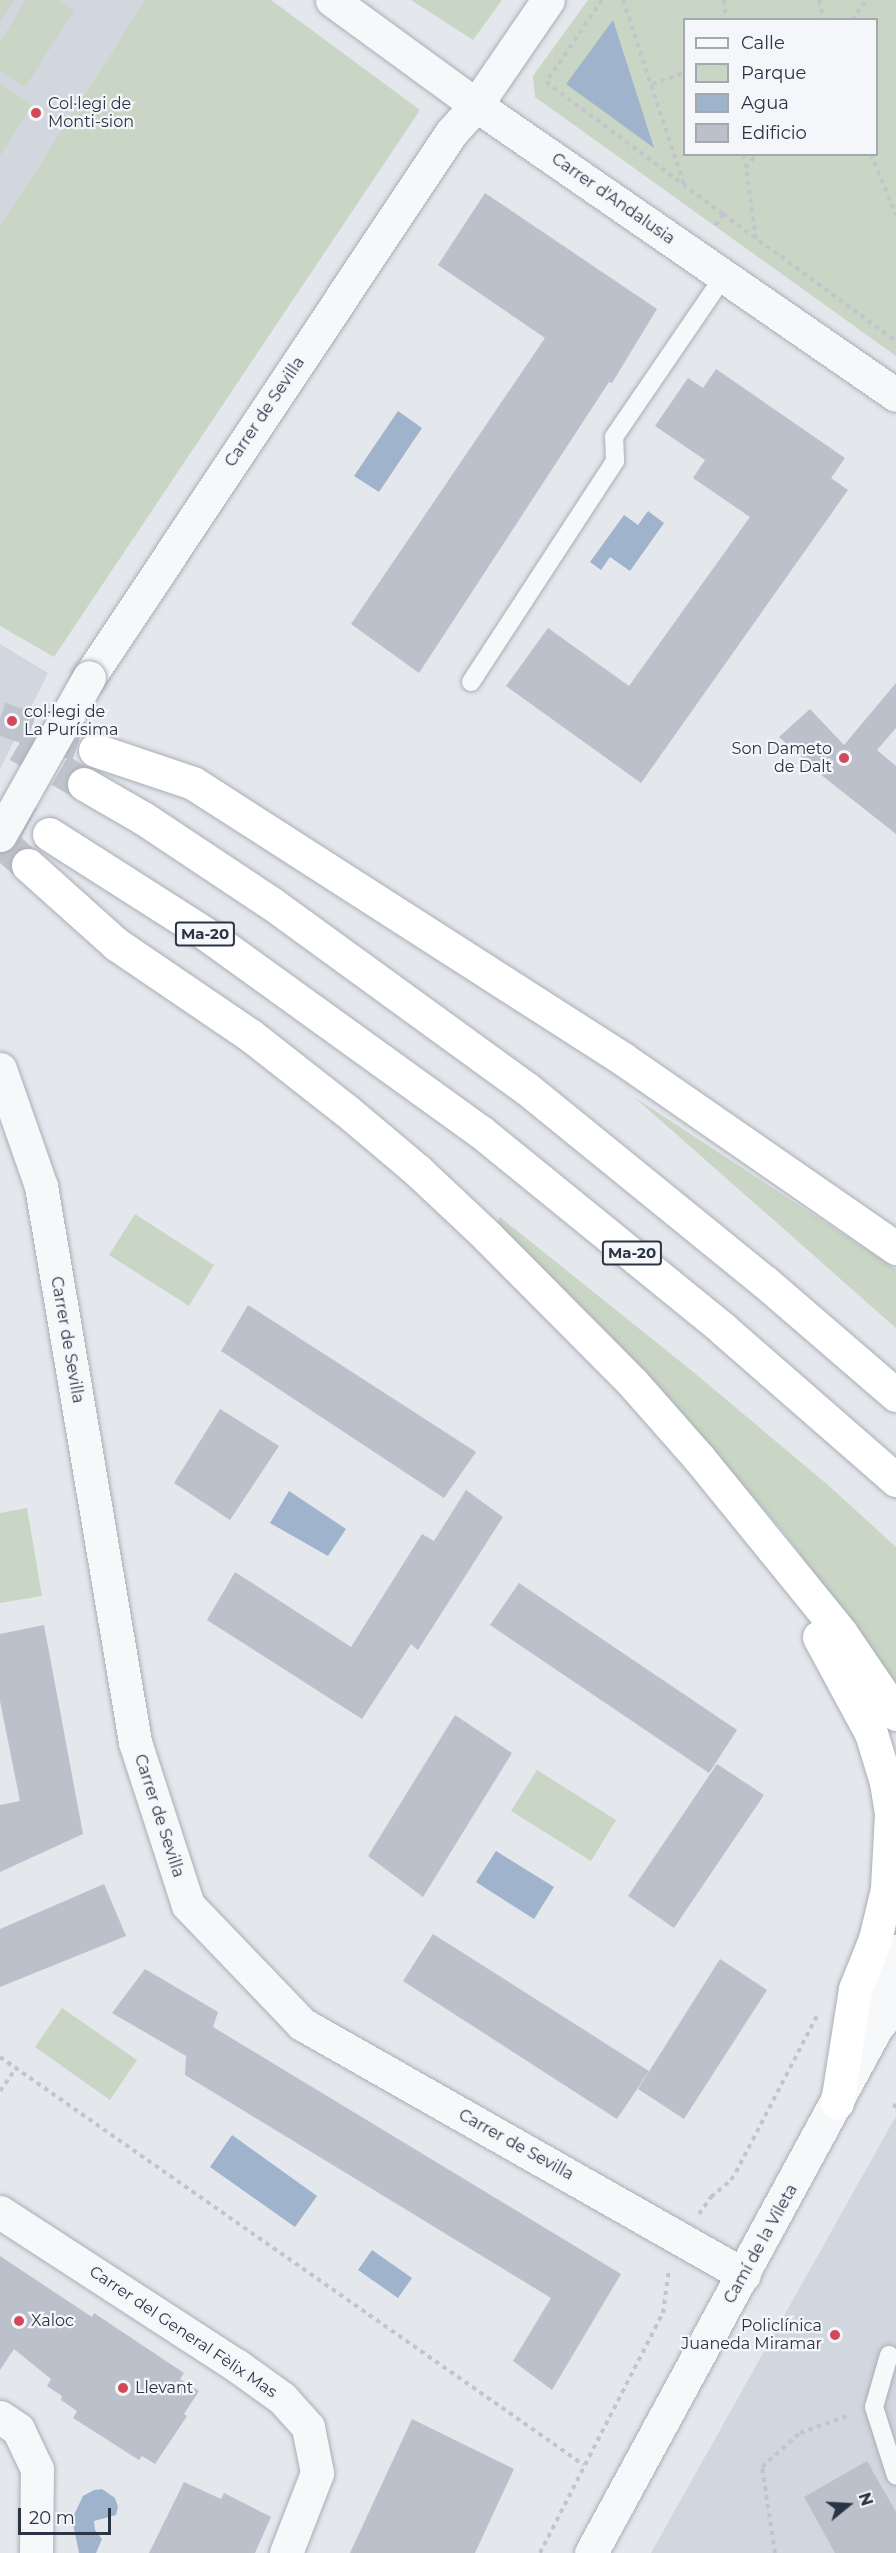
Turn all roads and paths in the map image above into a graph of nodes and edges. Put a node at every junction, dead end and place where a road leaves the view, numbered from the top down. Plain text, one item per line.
1 (332, 0) edge
2 (548, 0) edge
3 (602, 0) edge
4 (623, 0) edge
5 (724, 0) edge
6 (819, 0) edge
7 (866, 0) edge
8 (726, 18) edge
9 (824, 18) edge
10 (853, 18) edge
11 (683, 73) edge
12 (652, 84) junction
13 (476, 105) junction
14 (744, 156) edge
15 (755, 156) edge
16 (872, 156) edge
17 (746, 168) junction
18 (685, 189) junction
19 (723, 214) junction
20 (896, 215) edge
21 (714, 226) dead end
22 (756, 240) junction
23 (724, 276) junction
24 (896, 341) edge
25 (896, 395) edge
26 (471, 682) dead end
27 (94, 750) tunnel mouth
28 (84, 784) tunnel mouth
29 (49, 834) tunnel mouth
30 (0, 836) edge
31 (28, 865) tunnel mouth
32 (0, 1069) edge
33 (896, 1248) edge
34 (896, 1395) edge
35 (699, 1458) junction
36 (896, 1480) edge
37 (896, 1714) edge
38 (896, 1951) edge
39 (822, 2005) dead end
40 (889, 2015) edge
41 (0, 2057) edge
42 (16, 2067) junction
43 (0, 2091) edge
44 (837, 2103) junction
45 (0, 2212) edge
46 (684, 2240) junction
47 (744, 2275) junction
48 (890, 2355) dead end
49 (874, 2407) junction
50 (0, 2417) edge
51 (584, 2465) junction
52 (896, 2476) edge
53 (36, 2553) edge
54 (286, 2553) edge
55 (540, 2553) edge
56 (591, 2553) edge
57 (775, 2553) edge

1 - 13 street, Carrer d'Andalusia
2 - 13 street, Carrer de Sevilla
3 - 18 path
4 - 12 path
5 - 8 path
6 - 9 path
7 - 10 path
11 - 12 path
12 - 18 path
13 - 23 street, Carrer d'Andalusia
13 - 30 street, Carrer de Sevilla, bridge
14 - 17 path
15 - 17 path
16 - 20 path
17 - 22 path
18 - 19 path
19 - 21 path
19 - 22 path
22 - 24 path
23 - 25 street, Carrer d'Andalusia
23 - 26 lane
27 - 33 highway
28 - 34 highway
29 - 36 highway, Ma-20
31 - 35 highway
32 - 46 street, Carrer de Sevilla
35 - 37 highway
35 - 44 highway
38 - 40 street, Camí de la Vileta
39 - 46 path
40 - 44 street, Camí de la Vileta
41 - 42 path
42 - 43 path
42 - 51 path
44 - 47 street, Camí de la Vileta
45 - 54 street, Carrer del General Fèlix Mas
46 - 47 street, Carrer de Sevilla
46 - 51 path
47 - 56 street, Camí de la Vileta
48 - 49 lane
49 - 52 lane
49 - 57 path
50 - 53 street
51 - 55 path

